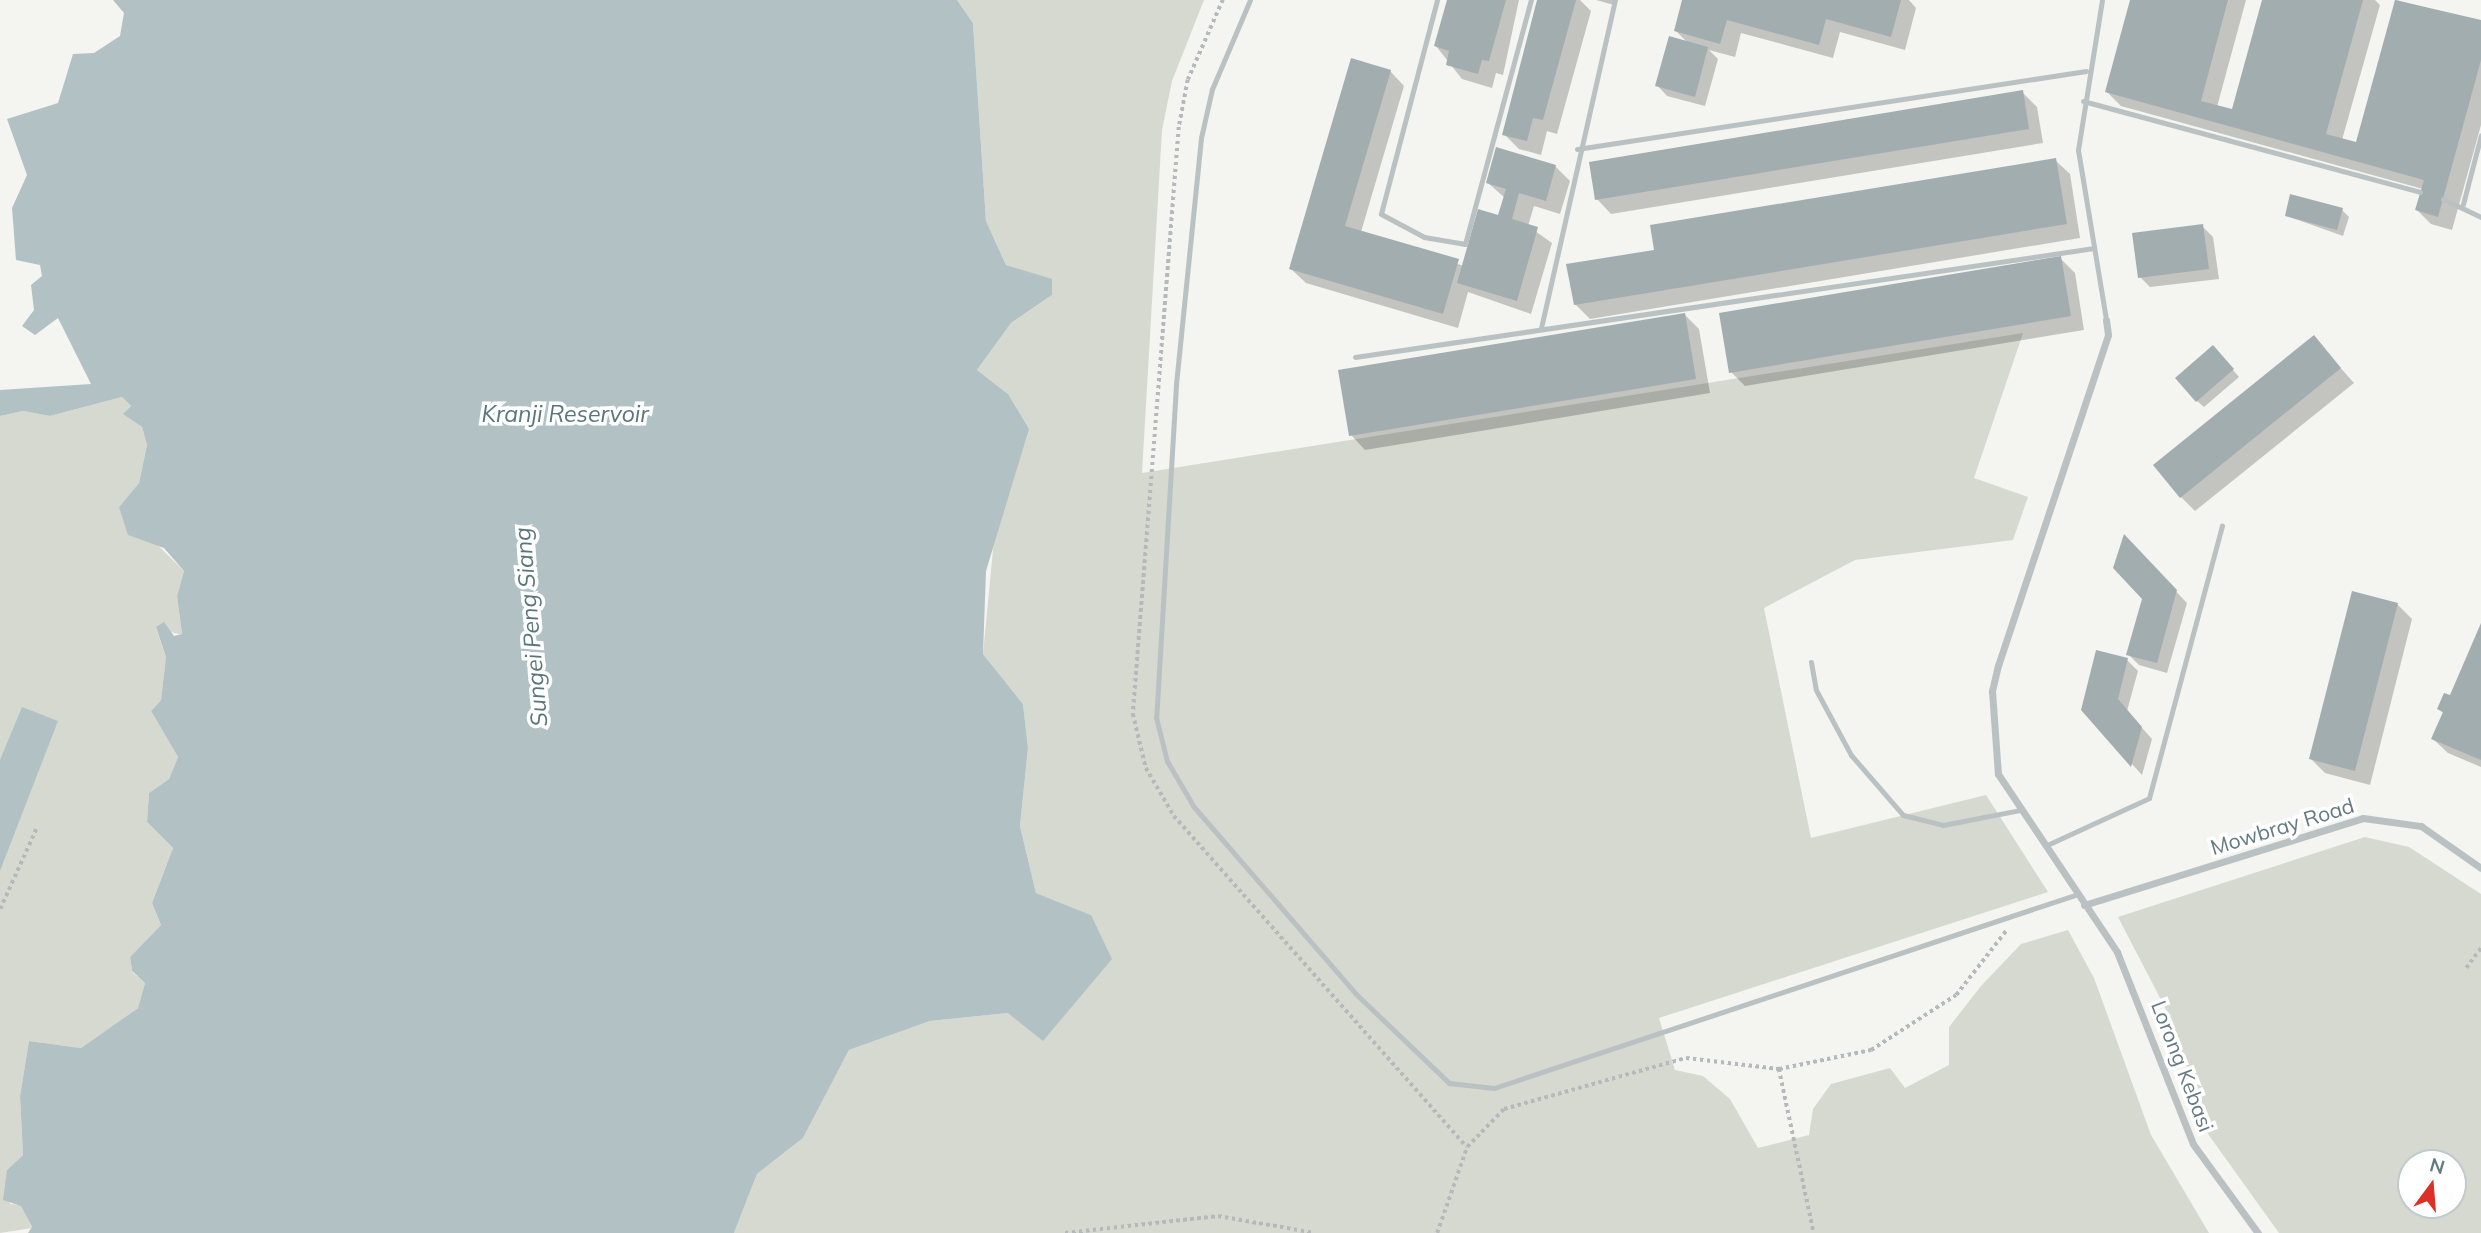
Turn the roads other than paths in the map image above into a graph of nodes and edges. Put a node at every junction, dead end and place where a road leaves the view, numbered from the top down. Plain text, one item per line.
1 (1250, 0) edge
2 (1437, 0) edge
3 (1531, 0) edge
4 (1615, 0) edge
5 (2102, 0) edge
6 (2086, 71) junction
7 (2082, 102) junction
8 (2481, 135) edge
9 (1577, 149) junction
10 (2420, 192) dead end
11 (2443, 200) dead end
12 (2463, 204) junction
13 (2481, 217) edge
14 (2094, 248) junction
15 (2106, 320) joint
16 (1541, 328) junction
17 (1355, 357) dead end
18 (2222, 526) dead end
19 (1811, 662) dead end
20 (2020, 810) junction
21 (2047, 845) junction
22 (2481, 868) edge
23 (2075, 895) junction
24 (2084, 905) junction
25 (2258, 1233) edge

1 - 23 lane
2 - 3 lane
4 - 9 lane
5 - 6 lane
6 - 7 lane
6 - 9 lane
7 - 10 lane
7 - 14 lane
8 - 12 lane
9 - 16 lane
11 - 12 lane
12 - 13 lane
14 - 15 lane
14 - 16 lane
15 - 20 street, Lorong Kebasi
16 - 17 lane
18 - 21 lane
19 - 20 lane
20 - 21 street, Lorong Kebasi
21 - 23 street, Lorong Kebasi
22 - 24 street, Mowbray Road
23 - 24 street, Lorong Kebasi
24 - 25 street, Lorong Kebasi

